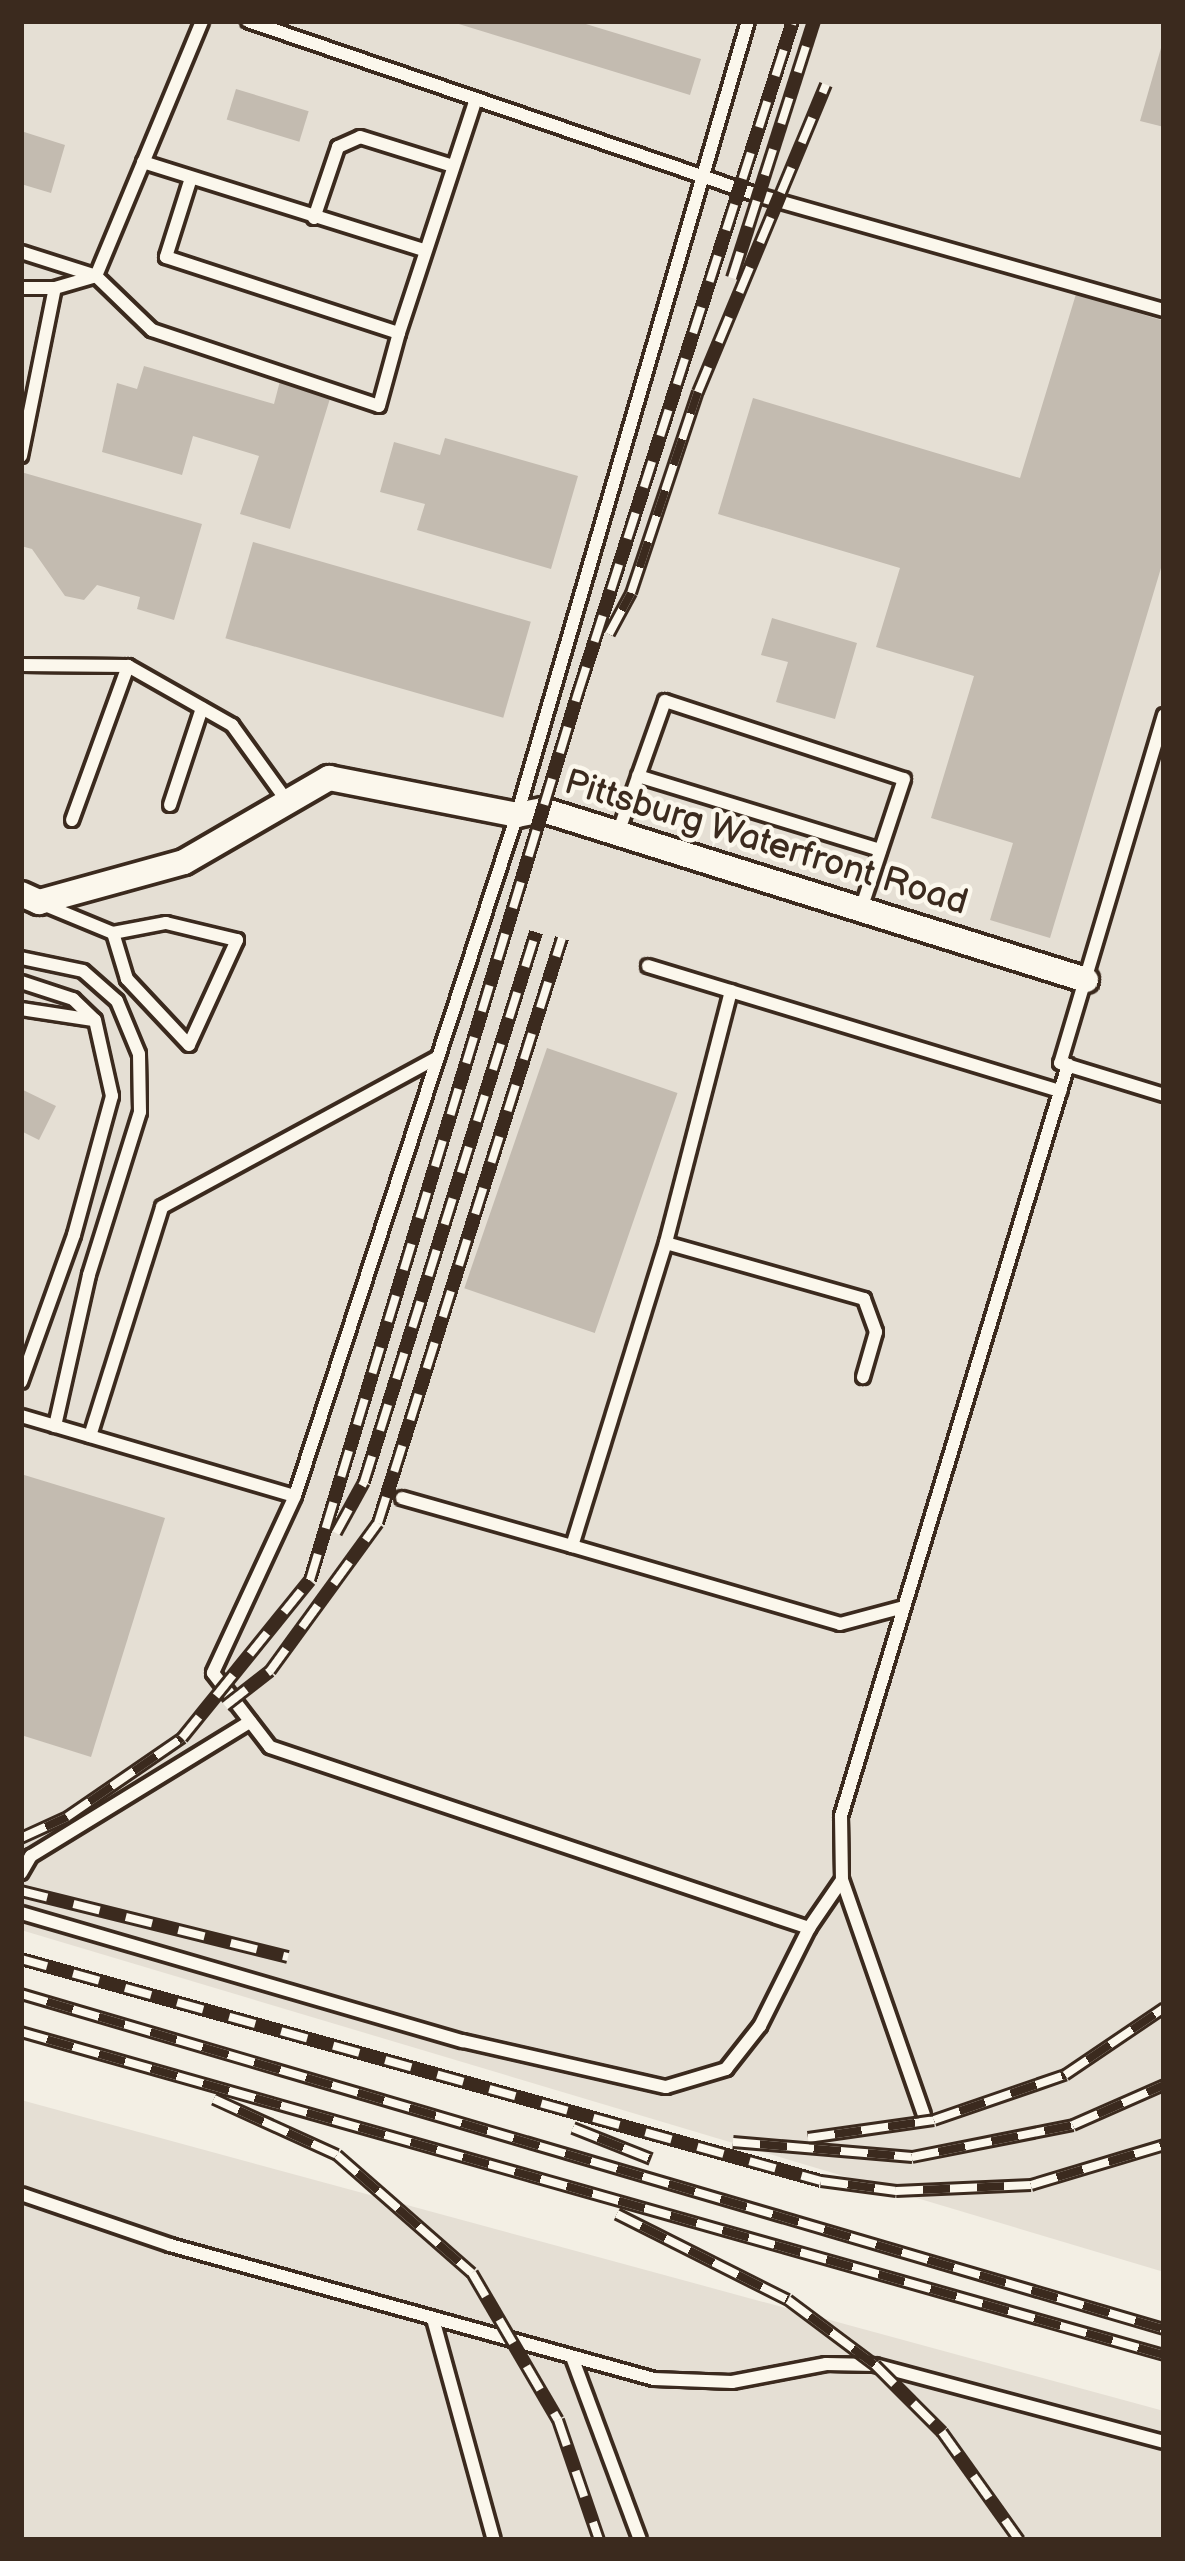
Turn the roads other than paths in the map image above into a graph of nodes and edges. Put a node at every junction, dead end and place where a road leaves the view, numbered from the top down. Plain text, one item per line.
1 (202, 21) edge
2 (248, 21) edge
3 (748, 21) edge
4 (476, 99) junction
5 (143, 162) junction
6 (450, 165) junction
7 (704, 177) junction
8 (190, 178) junction
9 (314, 218) junction
10 (424, 250) junction
11 (21, 252) edge
12 (96, 276) junction
13 (21, 288) edge
14 (55, 289) junction
15 (1164, 310) edge
16 (399, 334) junction
17 (21, 456) edge
18 (21, 665) edge
19 (128, 666) junction
20 (202, 707) junction
21 (1164, 715) edge
22 (638, 776) junction
23 (287, 802) junction
24 (170, 806) dead end
25 (517, 814) junction
26 (72, 820) dead end
27 (618, 833) junction
28 (880, 850) junction
29 (30, 898) edge
30 (861, 909) junction
31 (113, 933) junction
32 (21, 958) edge
33 (648, 966) dead end
34 (1086, 980) junction
35 (21, 982) edge
36 (731, 992) junction
37 (21, 1009) edge
38 (94, 1020) junction
39 (438, 1057) junction
40 (1068, 1065) junction
41 (1060, 1091) junction
42 (1164, 1094) edge
43 (666, 1243) junction
44 (863, 1378) dead end
45 (21, 1382) edge
46 (21, 1416) edge
47 (55, 1426) junction
48 (90, 1436) junction
49 (295, 1496) junction
50 (402, 1498) dead end
51 (572, 1546) junction
52 (904, 1607) junction
53 (250, 1722) junction
54 (21, 1873) edge
55 (842, 1880) junction
56 (21, 1913) edge
57 (809, 1928) junction
58 (924, 2115) dead end
59 (21, 2194) edge
60 (433, 2319) junction
61 (572, 2357) junction
62 (1164, 2442) edge
63 (494, 2540) edge
64 (640, 2540) edge

1 - 5 lane
2 - 4 lane
3 - 7 lane
4 - 6 lane
4 - 7 lane
5 - 8 lane
5 - 12 lane
6 - 9 lane
6 - 10 lane
7 - 15 lane
7 - 25 lane
8 - 9 lane
8 - 16 lane
9 - 10 lane
10 - 16 lane
11 - 12 lane
12 - 14 lane
12 - 16 lane
13 - 14 lane
14 - 17 lane
18 - 19 lane
19 - 20 lane
19 - 26 lane
20 - 23 lane
20 - 24 lane
21 - 34 lane
22 - 27 lane
22 - 28 lane
22 - 28 lane
23 - 25 street, Pittsburg Waterfront Road
23 - 29 street, Pittsburg Waterfront Road
25 - 27 street, Pittsburg Waterfront Road
25 - 39 lane
27 - 30 street, Pittsburg Waterfront Road
28 - 30 lane
29 - 31 lane
30 - 34 street, Pittsburg Waterfront Road
31 - 31 lane
32 - 47 lane
33 - 36 lane
34 - 40 lane
35 - 38 lane
36 - 41 lane
36 - 43 lane
37 - 38 lane
38 - 45 lane
39 - 48 lane
39 - 49 lane
40 - 41 lane
40 - 42 lane
41 - 52 lane
43 - 44 lane
43 - 51 lane
46 - 47 lane
47 - 48 lane
48 - 49 lane
49 - 53 lane
50 - 51 lane
51 - 52 lane
52 - 55 lane
53 - 54 lane
53 - 57 lane
55 - 57 lane
55 - 58 lane
56 - 57 lane
59 - 60 lane
60 - 61 lane
60 - 63 lane
61 - 62 lane
61 - 64 lane

